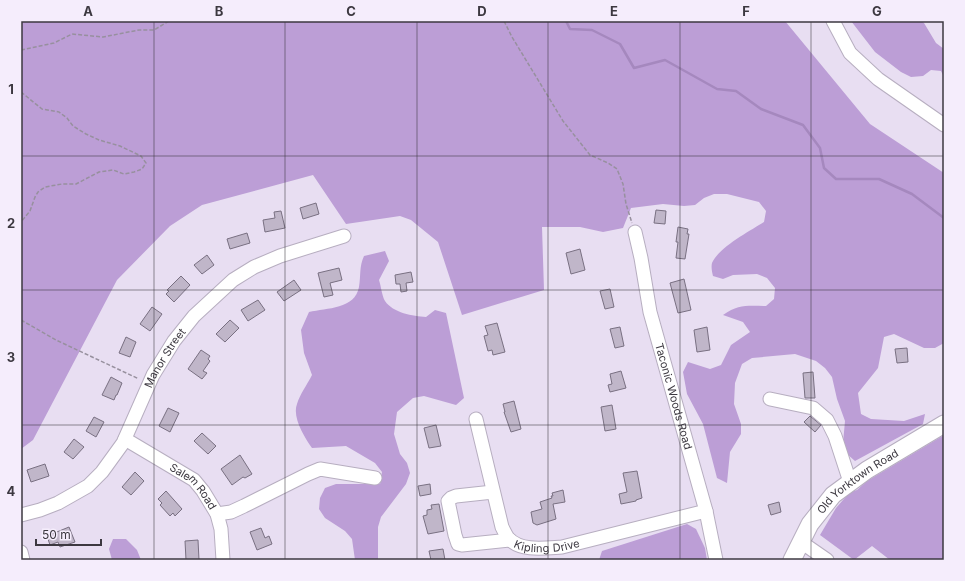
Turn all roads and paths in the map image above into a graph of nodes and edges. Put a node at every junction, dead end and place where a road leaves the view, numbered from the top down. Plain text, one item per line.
1 (169, 21) edge
2 (504, 21) edge
3 (832, 21) edge
4 (21, 50) edge
5 (21, 92) edge
6 (944, 125) edge
7 (21, 222) edge
8 (635, 232) joint
9 (344, 236) dead end
10 (21, 320) edge
11 (150, 384) junction
12 (770, 399) dead end
13 (476, 419) dead end
14 (944, 424) edge
15 (125, 439) junction
16 (375, 478) dead end
17 (850, 482) junction
18 (493, 492) junction
19 (706, 511) junction
20 (217, 514) junction
21 (21, 516) edge
22 (510, 540) junction
23 (800, 542) junction
24 (21, 552) edge
25 (23, 560) edge
26 (223, 560) edge
27 (716, 560) edge
28 (792, 560) edge
29 (827, 560) edge

1 - 4 path
2 - 8 path
3 - 6 street
5 - 7 path
8 - 19 street, Taconic Woods Road
9 - 11 street, Manor Street
10 - 11 path
11 - 15 street, Manor Street
12 - 17 street
13 - 18 street, Kipling Drive
14 - 17 main road, Old Yorktown Road
15 - 20 street, Salem Road
15 - 21 street, Manor Street
16 - 20 street
17 - 23 main road, Old Yorktown Road
18 - 22 street, Kipling Drive
18 - 22 street
19 - 22 street, Kipling Drive
19 - 27 street, Taconic Woods Road
20 - 26 street, Salem Road
23 - 28 main road, Old Yorktown Road
23 - 29 street
24 - 25 street

